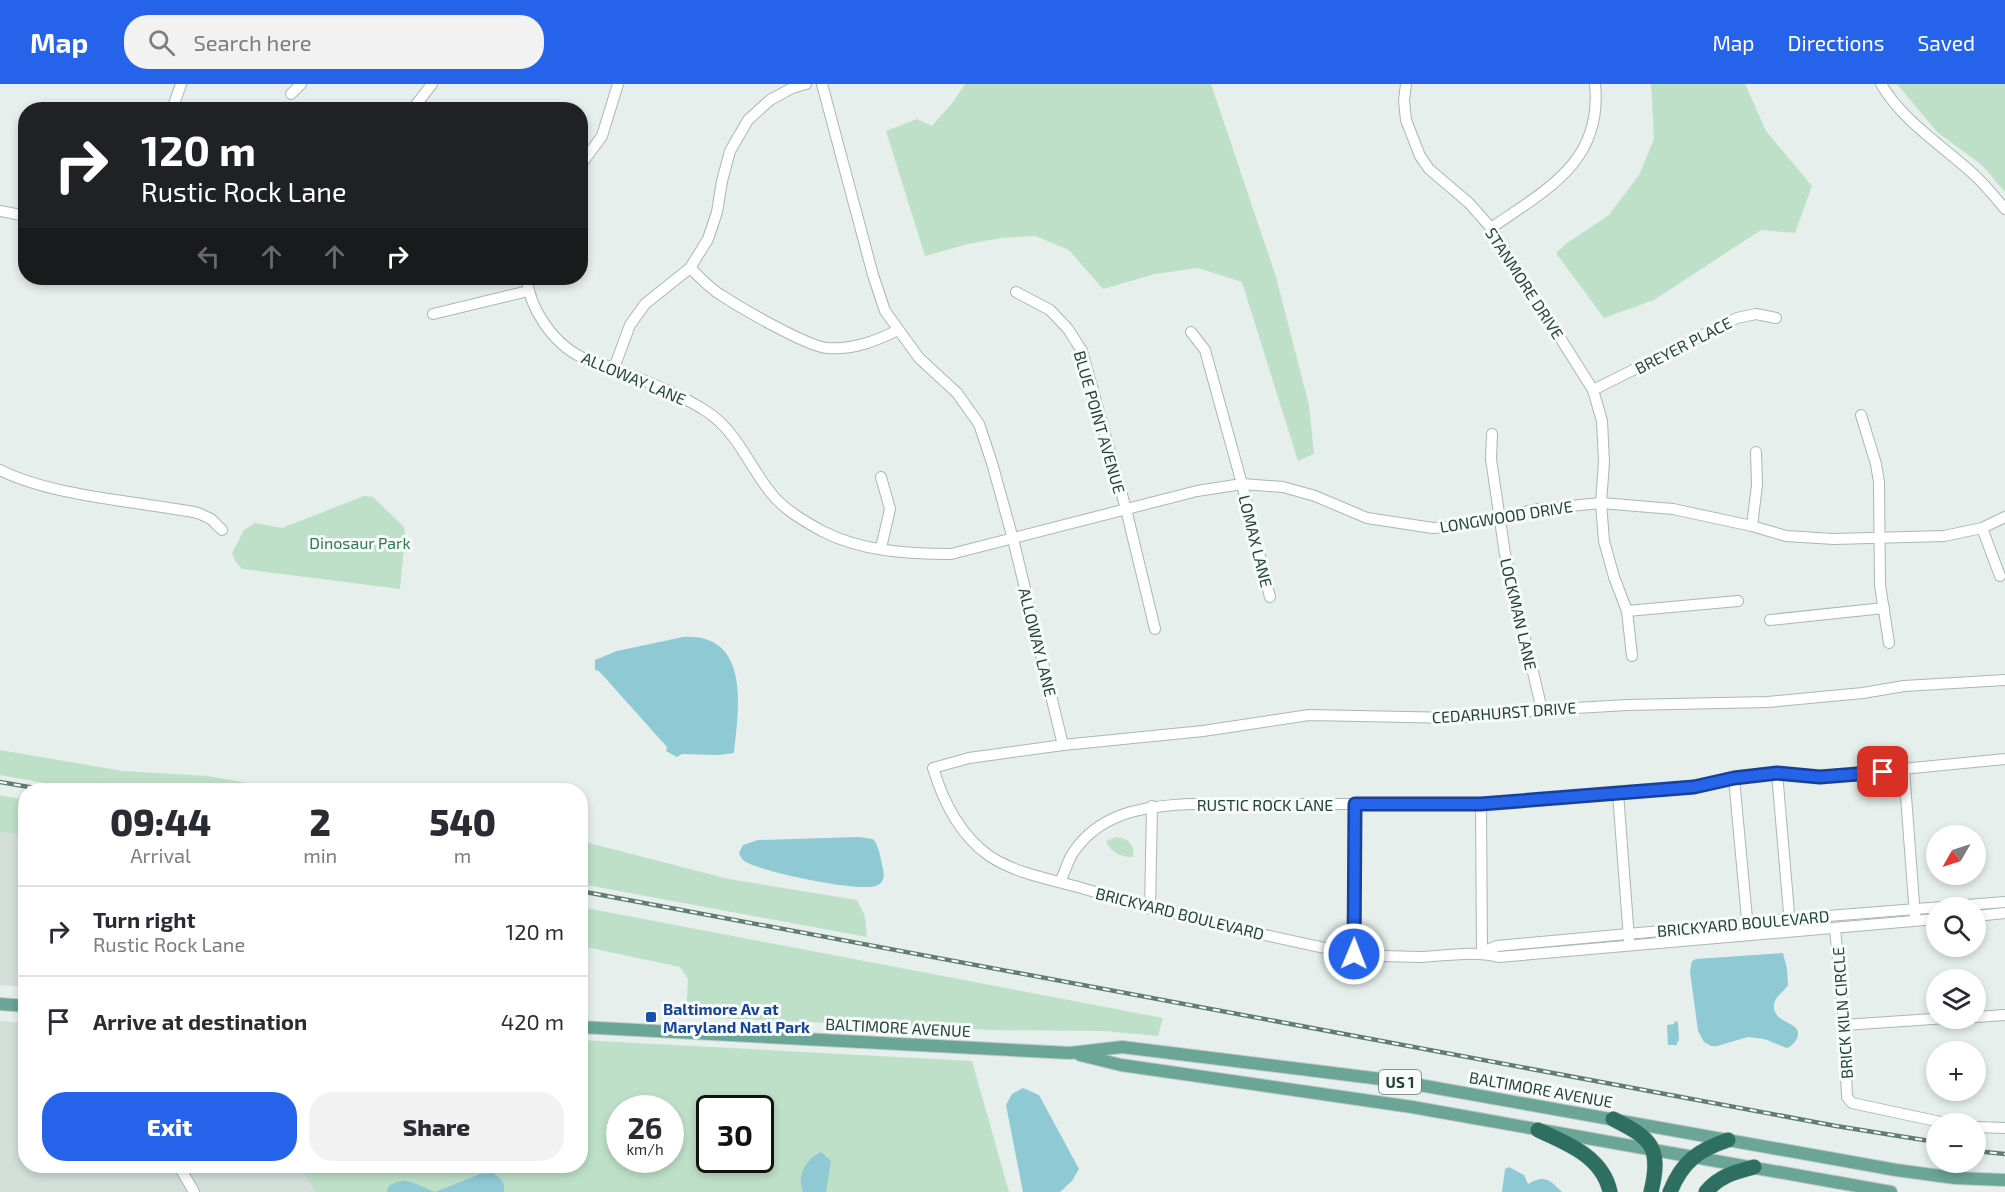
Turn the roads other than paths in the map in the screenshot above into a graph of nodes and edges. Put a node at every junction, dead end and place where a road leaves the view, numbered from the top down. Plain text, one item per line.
1 (181, 84) edge
2 (301, 84) edge
3 (432, 84) edge
4 (618, 84) edge
5 (806, 84) edge
6 (822, 84) edge
7 (1406, 84) edge
8 (1595, 84) edge
9 (1881, 84) edge
10 (291, 94) dead end
11 (175, 102) edge
12 (418, 102) edge
13 (588, 155) edge
14 (2005, 209) edge
15 (0, 211) edge
16 (18, 214) edge
17 (1491, 228) junction
18 (690, 268) junction
19 (528, 285) edge
20 (528, 291) junction
21 (1016, 292) dead end
22 (433, 314) dead end
23 (1776, 318) dead end
24 (898, 330) junction
25 (1191, 332) dead end
26 (614, 368) junction
27 (1593, 390) junction
28 (1861, 415) dead end
29 (1492, 434) dead end
30 (1756, 452) dead end
31 (0, 470) edge
32 (881, 477) dead end
33 (1242, 484) junction
34 (1601, 503) junction
35 (1125, 509) junction
36 (1500, 518) junction
37 (2005, 518) edge
38 (1752, 526) junction
39 (1982, 528) junction
40 (222, 530) dead end
41 (1013, 539) junction
42 (1880, 539) junction
43 (881, 548) junction
44 (2000, 576) dead end
45 (1270, 597) dead end
46 (1738, 601) dead end
47 (1884, 608) junction
48 (1626, 611) junction
49 (1770, 620) dead end
50 (1155, 629) dead end
51 (1888, 643) dead end
52 (1632, 656) dead end
53 (2005, 680) edge
54 (1542, 710) junction
55 (1063, 745) junction
56 (2005, 759) edge
57 (933, 768) joint
58 (1904, 770) junction
59 (1777, 773) junction
60 (1734, 778) junction
61 (1618, 793) junction
62 (1355, 804) junction
63 (1481, 804) junction
64 (1152, 806) junction
65 (1060, 882) junction
66 (2005, 902) edge
67 (1150, 909) junction
68 (1914, 909) junction
69 (2005, 913) edge
70 (1986, 915) edge
71 (1790, 919) junction
72 (1926, 920) edge
73 (1916, 921) junction
74 (1747, 923) junction
75 (1836, 928) junction
76 (1790, 932) junction
77 (1629, 933) junction
78 (1748, 935) junction
79 (1629, 946) junction
80 (1482, 952) junction
81 (1354, 954) junction
82 (0, 1004) edge
83 (18, 1005) edge
84 (2005, 1015) edge
85 (1986, 1016) edge
86 (1926, 1019) edge
87 (1844, 1025) junction
88 (588, 1027) edge
89 (1070, 1053) junction
90 (1613, 1119) junction
91 (1926, 1119) edge
92 (1986, 1127) edge
93 (2005, 1128) edge
94 (1538, 1130) junction
95 (1728, 1140) junction
96 (1653, 1150) junction
97 (1695, 1157) junction
98 (1754, 1167) junction
99 (183, 1173) edge
100 (2005, 1180) edge
101 (194, 1192) edge
102 (1610, 1192) edge
103 (1651, 1192) edge
104 (1670, 1192) edge
105 (1706, 1192) edge
106 (1891, 1192) edge

1 - 11 street
2 - 10 street
3 - 12 street
4 - 13 street
5 - 18 street
6 - 24 street, ALLOWAY LANE
7 - 17 street, STANMORE DRIVE
8 - 17 street
9 - 14 street
15 - 16 street
17 - 27 street, STANMORE DRIVE
18 - 24 street
18 - 26 street
19 - 20 street, ALLOWAY LANE
20 - 22 street
20 - 26 street, ALLOWAY LANE
21 - 35 street, BLUE POINT AVENUE
23 - 27 street, BREYER PLACE
24 - 41 street, ALLOWAY LANE
25 - 33 street, LOMAX LANE
26 - 43 street, ALLOWAY LANE
27 - 34 street, STANMORE DRIVE
28 - 42 street
29 - 36 street, LOCKMAN LANE
30 - 38 street
31 - 40 street
32 - 43 street
33 - 35 street, LONGWOOD DRIVE
33 - 36 street, LONGWOOD DRIVE
33 - 45 street, LOMAX LANE
34 - 36 street, LONGWOOD DRIVE
34 - 38 street, LONGWOOD DRIVE
34 - 48 street, STANMORE DRIVE
35 - 41 street, LONGWOOD DRIVE
35 - 50 street, BLUE POINT AVENUE
36 - 54 street, LOCKMAN LANE
37 - 39 street, LONGWOOD DRIVE
38 - 42 street, LONGWOOD DRIVE
39 - 42 street, LONGWOOD DRIVE
39 - 44 street
41 - 43 street, ALLOWAY LANE
41 - 55 street, ALLOWAY LANE
42 - 47 street
46 - 48 street
47 - 49 street
47 - 51 street
48 - 52 street, STANMORE DRIVE
53 - 54 street, CEDARHURST DRIVE
54 - 55 street, CEDARHURST DRIVE
55 - 57 street, CEDARHURST DRIVE
56 - 58 street, RUSTIC ROCK LANE
57 - 65 street, BRICKYARD BOULEVARD
58 - 59 street, RUSTIC ROCK LANE
58 - 68 street
59 - 60 street, RUSTIC ROCK LANE
59 - 71 street
60 - 61 street, RUSTIC ROCK LANE
60 - 74 street
61 - 63 street, RUSTIC ROCK LANE
61 - 77 street
62 - 63 street, RUSTIC ROCK LANE
62 - 64 street, RUSTIC ROCK LANE
62 - 81 street
63 - 80 street
64 - 65 street, RUSTIC ROCK LANE
64 - 67 street
65 - 67 street, BRICKYARD BOULEVARD
66 - 68 street, BRICKYARD BOULEVARD
67 - 81 street, BRICKYARD BOULEVARD
68 - 71 street, BRICKYARD BOULEVARD
68 - 73 street
69 - 70 street
71 - 74 street, BRICKYARD BOULEVARD
71 - 76 street
72 - 73 street, BRICKYARD BOULEVARD
73 - 75 street, BRICKYARD BOULEVARD
74 - 77 street, BRICKYARD BOULEVARD
74 - 78 street
75 - 76 street, BRICKYARD BOULEVARD
75 - 87 street, BRICK KILN CIRCLE
76 - 78 street, BRICKYARD BOULEVARD
77 - 79 street
77 - 80 street, BRICKYARD BOULEVARD
78 - 79 street, BRICKYARD BOULEVARD
79 - 80 street, BRICKYARD BOULEVARD
80 - 81 street, BRICKYARD BOULEVARD
82 - 83 main road
84 - 85 street
86 - 87 street
87 - 91 street, BRICK KILN CIRCLE
88 - 89 main road, BALTIMORE AVENUE / US 1
89 - 90 main road, BALTIMORE AVENUE / US 1
89 - 94 main road, BALTIMORE AVENUE / US 1
90 - 95 main road, BALTIMORE AVENUE / US 1
90 - 96 highway
92 - 93 street
94 - 96 main road, BALTIMORE AVENUE / US 1
94 - 102 highway
95 - 97 highway
95 - 100 main road, BALTIMORE AVENUE / US 1
96 - 97 main road, BALTIMORE AVENUE / US 1
96 - 103 highway
97 - 98 main road, BALTIMORE AVENUE / US 1
97 - 104 highway
98 - 105 highway
98 - 106 main road, BALTIMORE AVENUE / US 1
99 - 101 street

